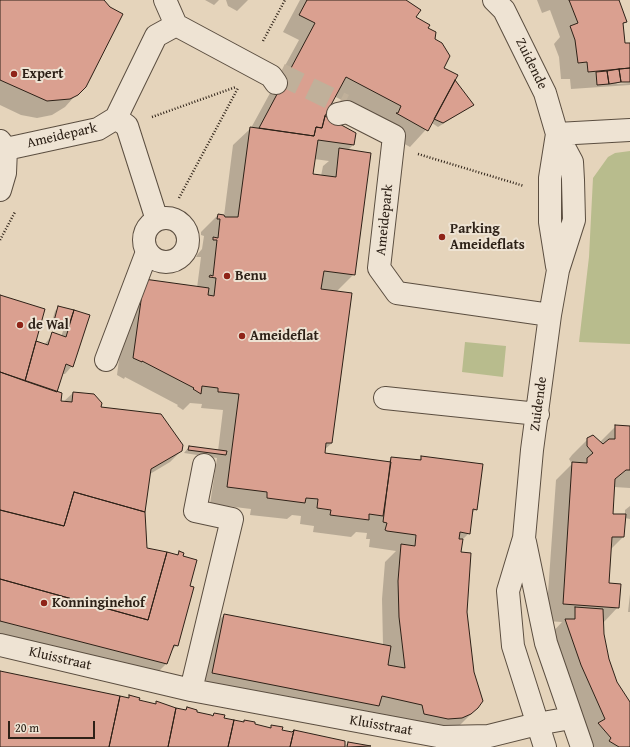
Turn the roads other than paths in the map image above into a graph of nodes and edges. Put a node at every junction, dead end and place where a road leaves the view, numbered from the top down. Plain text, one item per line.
1 (165, 0) edge
2 (494, 0) edge
3 (176, 25) junction
4 (276, 77) tunnel mouth
5 (343, 110) tunnel mouth
6 (121, 122) junction
7 (630, 130) edge
8 (557, 134) junction
9 (3, 145) edge
10 (0, 190) edge
11 (162, 219) junction
12 (147, 252) junction
13 (558, 270) junction
14 (550, 315) junction
15 (106, 360) dead end
16 (385, 398) dead end
17 (538, 414) junction
18 (204, 465) dead end
19 (524, 538) junction
20 (0, 644) edge
21 (191, 690) junction
22 (571, 718) junction
23 (537, 724) junction
24 (545, 747) edge
25 (582, 747) edge

1 - 3 street
2 - 8 street, Zuidende
3 - 4 street
3 - 6 street, Ameidepark
5 - 14 street, Ameidepark
6 - 9 street, Ameidepark
6 - 11 street
7 - 8 street
8 - 13 street, Zuidende
8 - 13 street, Zuidende
9 - 10 street
11 - 12 street
11 - 12 street
12 - 15 street
13 - 14 street, Zuidende
14 - 17 street, Zuidende
16 - 17 street
17 - 19 street, Zuidende
18 - 21 street
19 - 22 street, Zuidende
19 - 23 street, Zuidende
20 - 21 street, Kluisstraat
21 - 23 street, Kluisstraat
22 - 23 street, Kluisstraat
22 - 25 street, Zuidende
23 - 24 street, Zuidende

